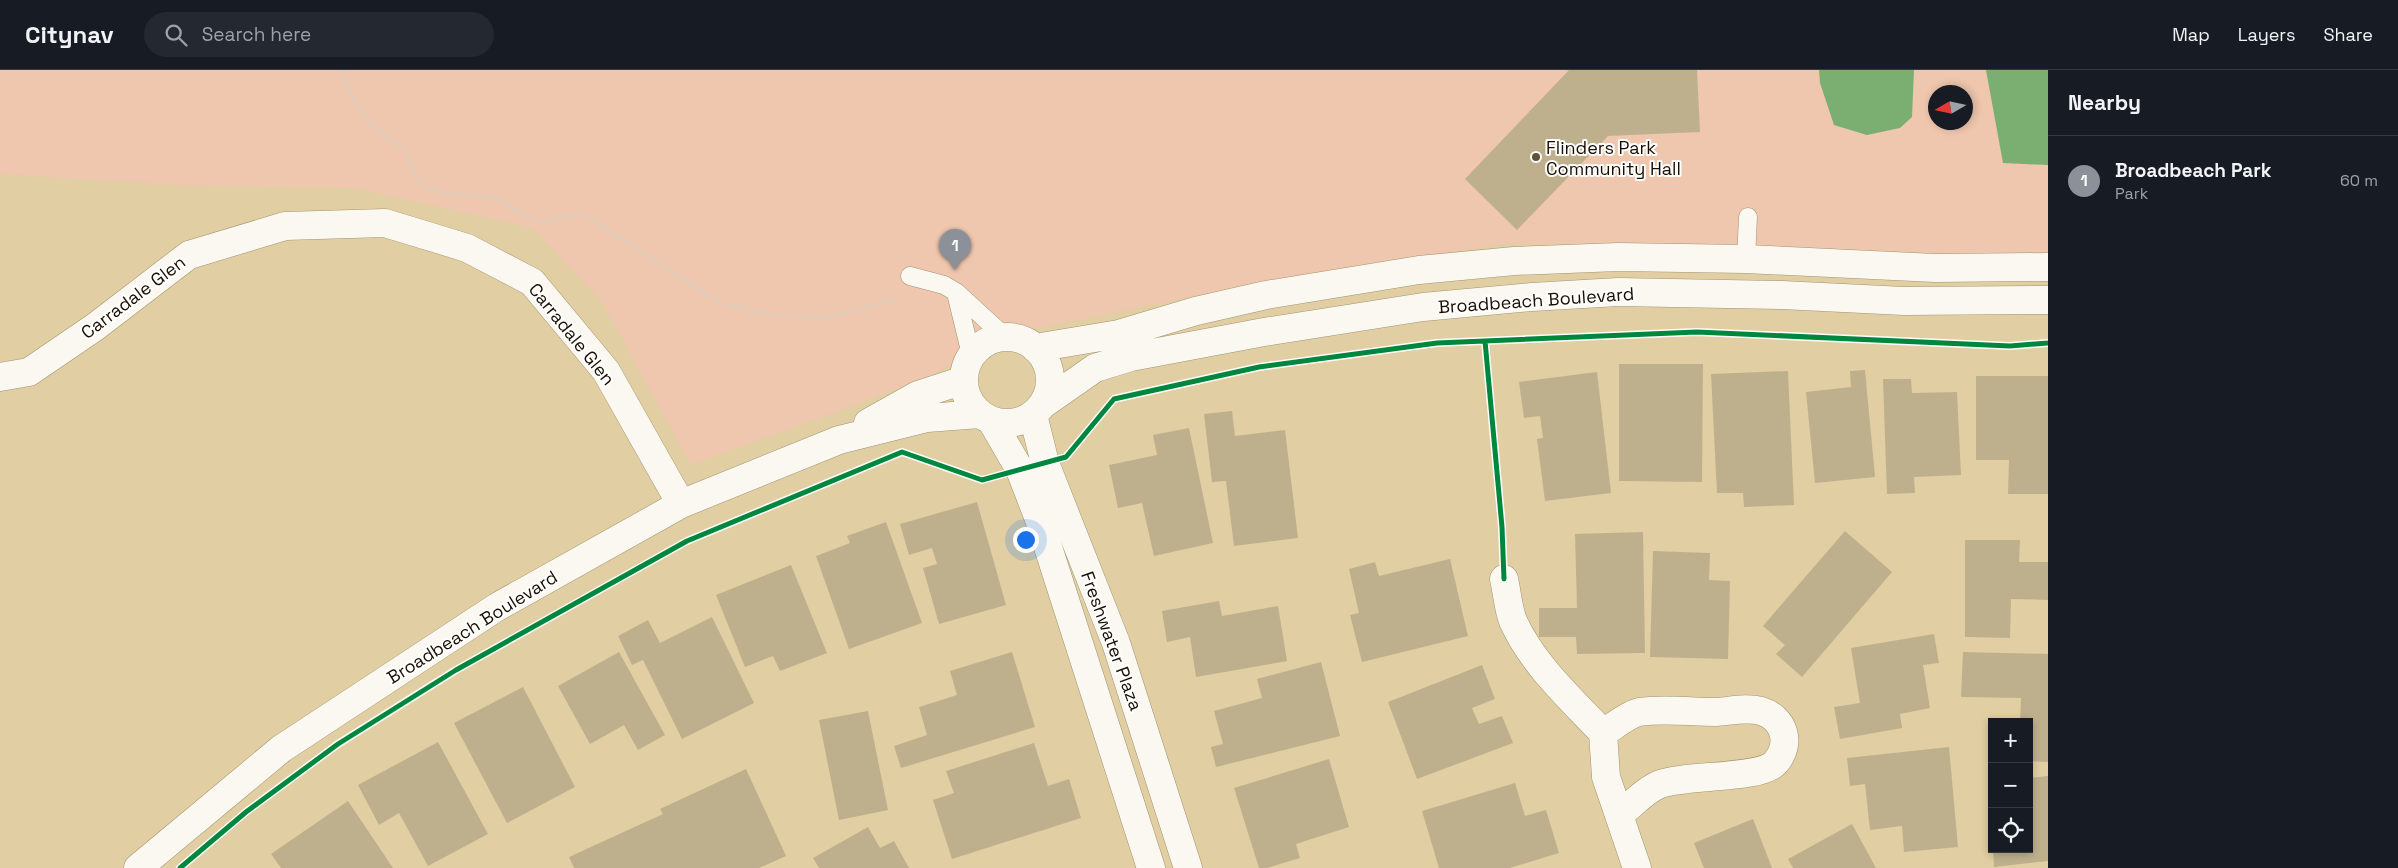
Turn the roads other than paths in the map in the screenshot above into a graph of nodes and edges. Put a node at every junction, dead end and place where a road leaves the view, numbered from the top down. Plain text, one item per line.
1 (1748, 217) dead end
2 (1746, 260) junction
3 (2048, 267) edge
4 (910, 276) dead end
5 (956, 292) junction
6 (2048, 300) edge
7 (1004, 336) junction
8 (1035, 348) junction
9 (967, 368) junction
10 (0, 377) edge
11 (1037, 410) junction
12 (985, 417) junction
13 (839, 440) junction
14 (681, 504) junction
15 (1504, 579) dead end
16 (1603, 733) junction
17 (1619, 815) junction
18 (138, 868) edge
19 (1151, 868) edge
20 (1188, 868) edge
21 (1637, 868) edge

1 - 2 lane
2 - 3 street, Broadbeach Boulevard
2 - 8 street, Broadbeach Boulevard
4 - 5 lane
5 - 7 lane
5 - 9 lane
6 - 11 street, Broadbeach Boulevard
7 - 8 street
7 - 9 street
8 - 11 street
9 - 12 street
9 - 13 street, Broadbeach Boulevard
10 - 14 street, Carradale Glen
11 - 12 street
11 - 20 street, Freshwater Plaza
12 - 13 street, Broadbeach Boulevard
12 - 19 street, Freshwater Plaza
13 - 14 street, Broadbeach Boulevard
14 - 18 street, Broadbeach Boulevard
15 - 16 street
16 - 17 street
16 - 17 street
17 - 21 street

